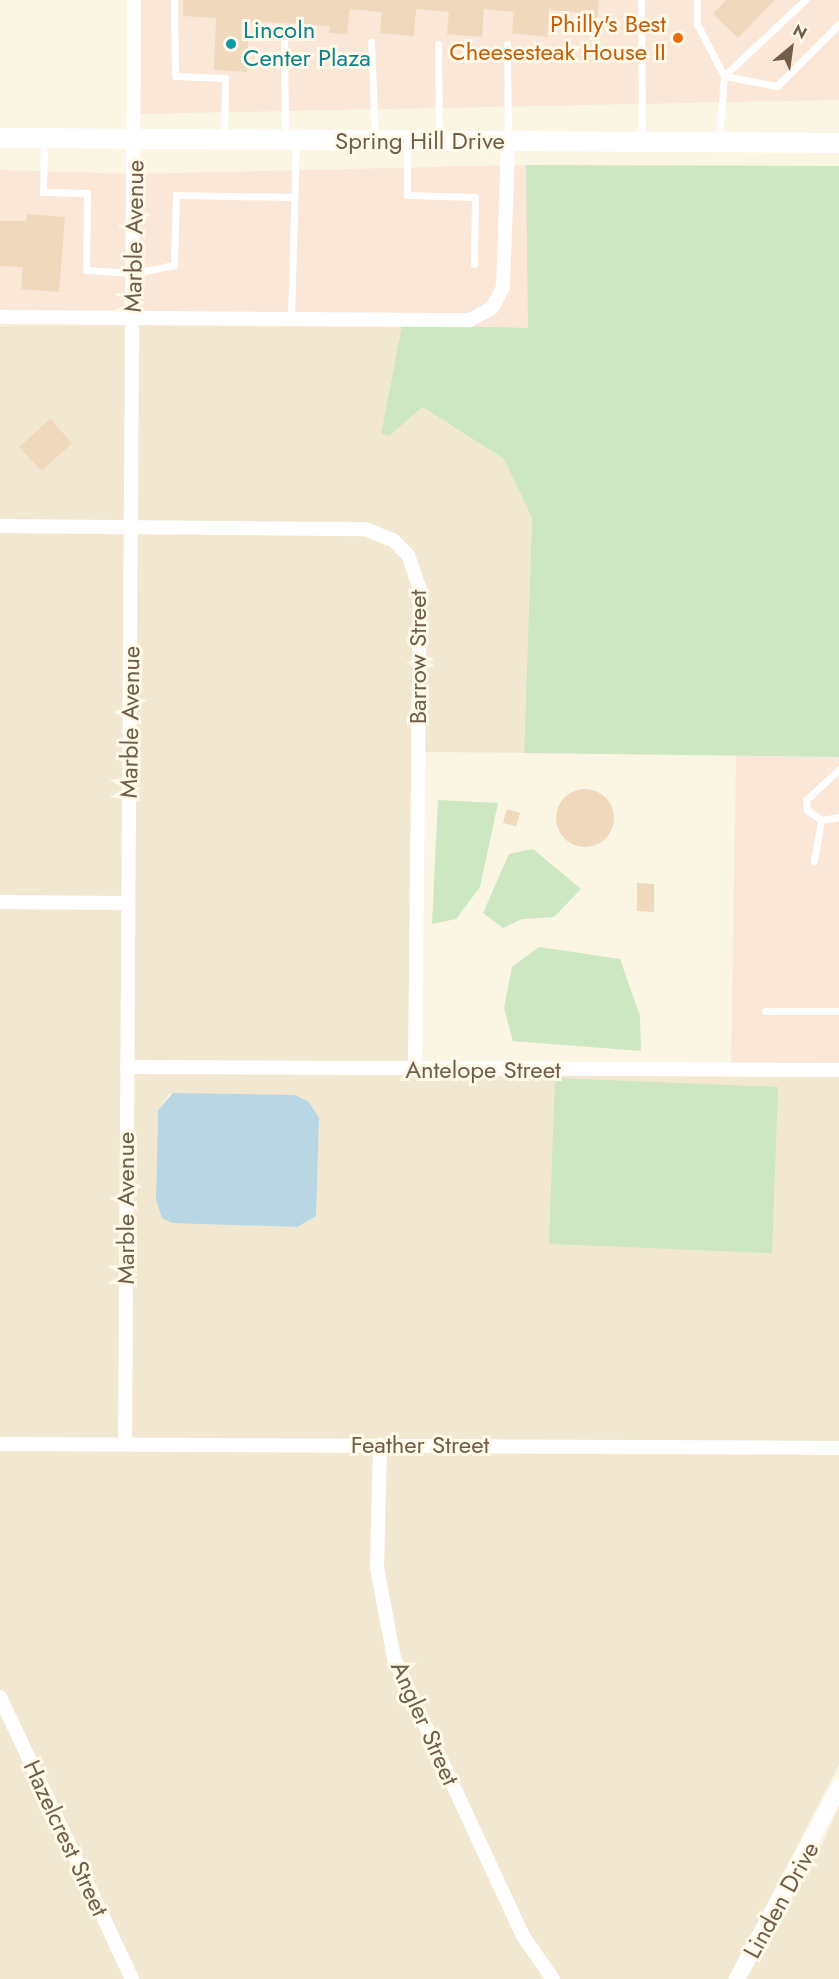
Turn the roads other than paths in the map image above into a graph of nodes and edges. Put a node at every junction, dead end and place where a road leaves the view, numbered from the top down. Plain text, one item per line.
1 (134, 0) edge
2 (174, 0) edge
3 (641, 0) edge
4 (697, 0) edge
5 (805, 0) edge
6 (839, 24) edge
7 (284, 40) dead end
8 (372, 42) dead end
9 (438, 44) dead end
10 (507, 44) dead end
11 (724, 76) junction
12 (0, 138) edge
13 (44, 138) junction
14 (135, 139) junction
15 (224, 140) junction
16 (290, 140) junction
17 (375, 140) junction
18 (407, 141) junction
19 (439, 141) junction
20 (508, 141) junction
21 (642, 142) junction
22 (718, 142) junction
23 (839, 143) edge
24 (294, 196) junction
25 (474, 264) dead end
26 (134, 273) junction
27 (0, 317) edge
28 (132, 317) junction
29 (291, 317) junction
30 (0, 526) edge
31 (132, 527) junction
32 (839, 770) edge
33 (839, 817) edge
34 (821, 820) junction
35 (814, 861) dead end
36 (0, 902) edge
37 (128, 903) junction
38 (765, 1011) dead end
39 (839, 1011) edge
40 (127, 1067) junction
41 (415, 1070) junction
42 (839, 1070) edge
43 (0, 1443) edge
44 (125, 1444) junction
45 (380, 1445) junction
46 (839, 1448) edge
47 (0, 1696) edge
48 (839, 1787) edge
49 (132, 1979) edge
50 (553, 1979) edge
51 (737, 1979) edge

1 - 14 street, Marble Avenue
2 - 15 lane
3 - 21 lane
4 - 11 lane
5 - 11 lane
6 - 11 lane
7 - 16 lane
8 - 17 lane
9 - 19 lane
10 - 20 lane
11 - 22 lane
12 - 13 main road, Spring Hill Drive
13 - 14 main road, Spring Hill Drive
13 - 26 lane
14 - 15 main road, Spring Hill Drive
14 - 26 street, Marble Avenue
15 - 16 main road, Spring Hill Drive
16 - 17 main road, Spring Hill Drive
16 - 24 lane
17 - 18 main road, Spring Hill Drive
18 - 19 main road, Spring Hill Drive
18 - 25 lane
19 - 20 main road, Spring Hill Drive
20 - 21 main road, Spring Hill Drive
20 - 29 street
21 - 22 main road, Spring Hill Drive
22 - 23 main road, Spring Hill Drive
24 - 26 lane
24 - 29 lane
26 - 28 street, Marble Avenue
27 - 28 street
28 - 29 street
28 - 31 street, Marble Avenue
30 - 31 street, Barrow Street
31 - 37 street, Marble Avenue
31 - 41 street, Barrow Street
32 - 34 lane
33 - 34 lane
34 - 35 lane
36 - 37 street
37 - 40 street, Marble Avenue
38 - 39 lane
40 - 41 street, Antelope Street
40 - 44 street, Marble Avenue
41 - 42 street, Antelope Street
43 - 44 street, Feather Street
44 - 45 street, Feather Street
45 - 46 street, Feather Street
45 - 50 street, Angler Street
47 - 49 street, Hazelcrest Street
48 - 51 street, Linden Drive

